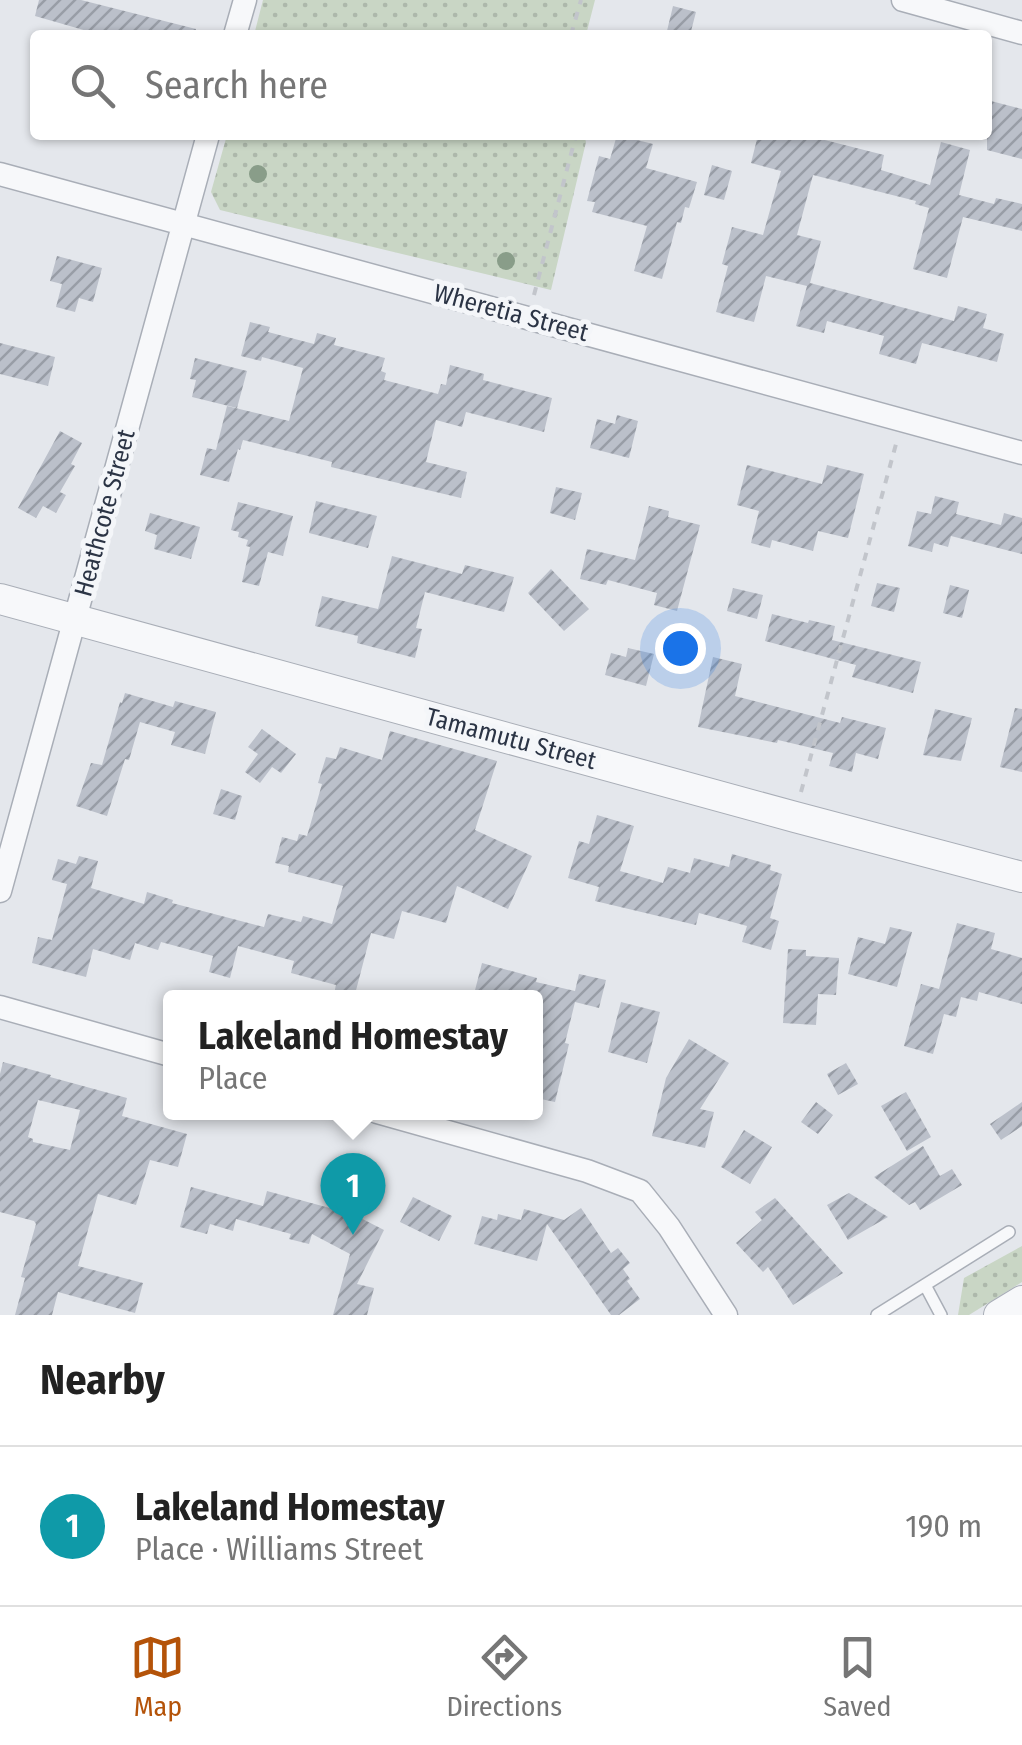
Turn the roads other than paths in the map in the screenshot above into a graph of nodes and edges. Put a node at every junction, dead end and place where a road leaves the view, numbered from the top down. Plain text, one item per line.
1 (245, 0) edge
2 (903, 0) edge
3 (237, 30) edge
4 (1022, 33) edge
5 (207, 140) edge
6 (0, 174) edge
7 (183, 224) junction
8 (1022, 453) edge
9 (0, 600) edge
10 (75, 620) junction
11 (1022, 877) edge
12 (0, 891) edge
13 (0, 1007) edge
14 (163, 1053) edge
15 (405, 1120) edge
16 (1009, 1232) dead end
17 (925, 1285) junction
18 (1022, 1301) edge
19 (726, 1315) edge
20 (877, 1315) edge
21 (941, 1315) edge
22 (999, 1315) edge

1 - 3 street
2 - 4 street
5 - 7 street, Heathcote Street
6 - 7 street, Wheretia Street
7 - 8 street, Wheretia Street
7 - 10 street, Heathcote Street
9 - 10 street, Tamamutu Street
10 - 11 street, Tamamutu Street
10 - 12 street, Heathcote Street
13 - 14 street
15 - 19 street
16 - 17 lane
17 - 20 lane
17 - 21 lane
18 - 22 street

